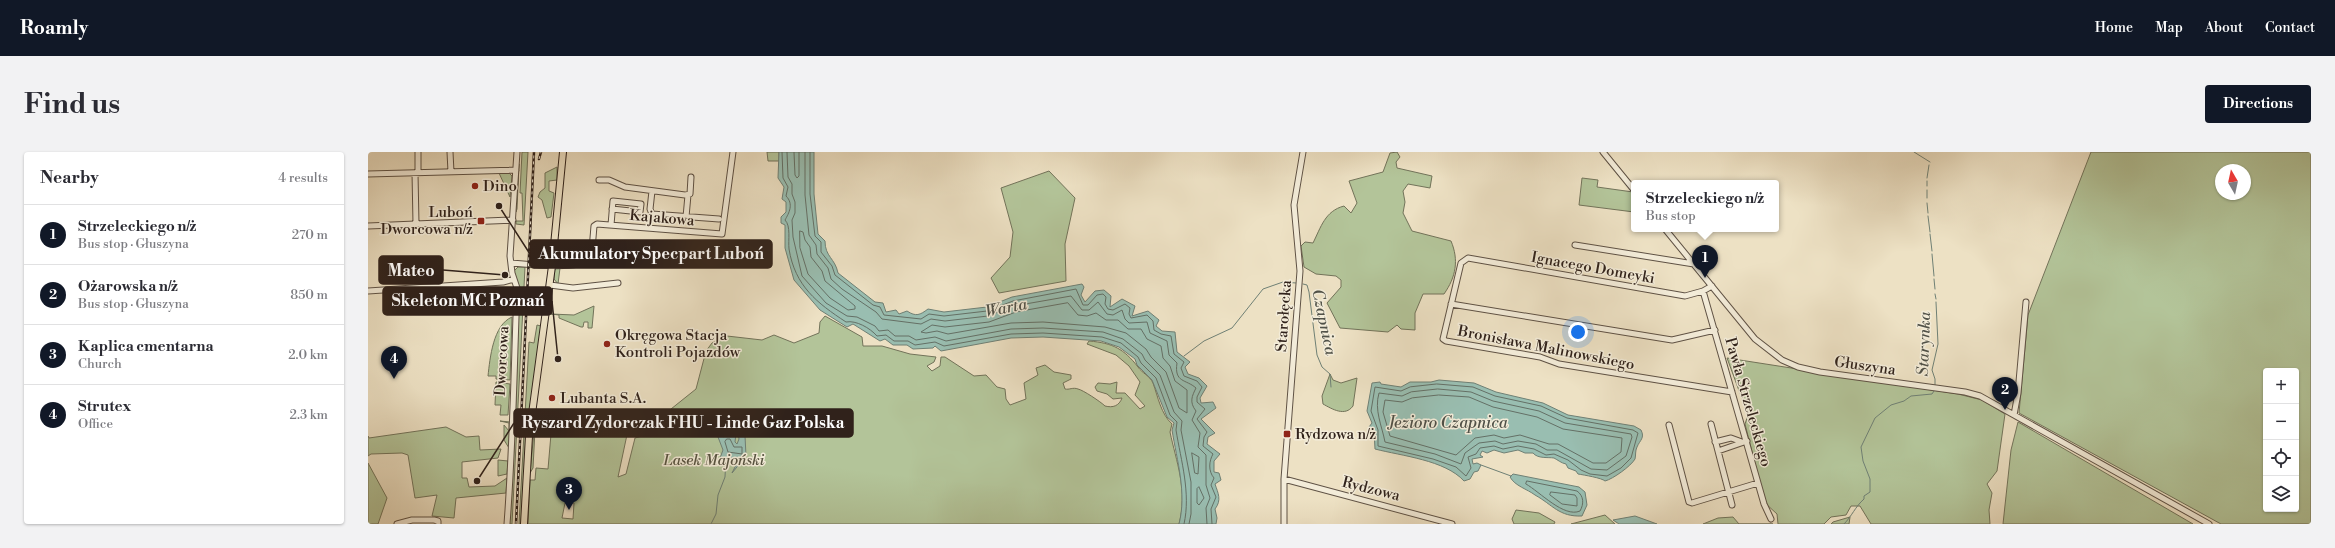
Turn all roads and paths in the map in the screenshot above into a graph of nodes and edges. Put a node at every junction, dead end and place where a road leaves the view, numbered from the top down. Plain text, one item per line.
1 (418, 152) edge
2 (450, 152) edge
3 (517, 152) edge
4 (563, 152) edge
5 (733, 152) edge
6 (1303, 152) edge
7 (1603, 152) edge
8 (516, 170) junction
9 (416, 172) junction
10 (451, 172) junction
11 (368, 174) edge
12 (691, 177) dead end
13 (599, 180) dead end
14 (1631, 186) edge
15 (652, 191) junction
16 (688, 195) junction
17 (612, 209) junction
18 (686, 217) junction
19 (720, 219) dead end
20 (513, 220) junction
21 (416, 224) junction
22 (611, 225) junction
23 (368, 226) edge
24 (1668, 232) edge
25 (1575, 245) dead end
26 (1468, 258) joint
27 (511, 263) junction
28 (1694, 264) junction
29 (552, 266) junction
30 (514, 279) junction
31 (618, 283) dead end
32 (550, 285) junction
33 (1712, 286) junction
34 (368, 291) edge
35 (1703, 291) junction
36 (2026, 302) dead end
37 (1451, 304) junction
38 (1714, 330) junction
39 (1732, 392) junction
40 (2014, 415) junction
41 (1711, 424) dead end
42 (1669, 425) dead end
43 (1715, 442) junction
44 (1744, 442) junction
45 (1718, 451) junction
46 (1284, 481) junction
47 (1758, 483) junction
48 (1729, 492) junction
49 (1732, 505) dead end
50 (1771, 519) dead end
51 (1439, 522) edge
52 (400, 523) edge
53 (438, 524) edge
54 (508, 524) edge
55 (524, 524) edge
56 (1284, 524) edge
57 (1452, 524) edge
58 (2209, 524) edge

1 - 9 street
2 - 10 street
3 - 8 street, Dworcowa
4 - 29 main road
5 - 22 street, Kajakowa
6 - 46 street, Starołęcka
7 - 14 street
8 - 10 street
8 - 20 street, Dworcowa
9 - 10 street
9 - 11 street
9 - 21 street
12 - 16 street
13 - 15 street
15 - 16 street
15 - 18 street
16 - 18 street
17 - 17 street
17 - 22 street
18 - 19 street
20 - 21 street
20 - 27 street, Dworcowa
21 - 23 street
22 - 29 street, Kajakowa
24 - 28 street, Głuszyna
25 - 28 street
26 - 35 street, Ignacego Domeyki
26 - 37 street, Bronisława Malinowskiego
27 - 29 street
27 - 30 street, Dworcowa
28 - 33 street, Głuszyna
29 - 32 main road
30 - 34 street
30 - 54 street, Dworcowa
31 - 32 street
32 - 55 main road
33 - 35 street, Ignacego Domeyki
33 - 40 street, Głuszyna
35 - 38 street, Pawła Strzeleckiego
36 - 40 street
37 - 38 street
37 - 39 street, Bronisława Malinowskiego
38 - 39 street, Pawła Strzeleckiego
39 - 44 street, Pawła Strzeleckiego
40 - 58 street, Głuszyna
41 - 43 street
42 - 48 street
43 - 44 street
43 - 45 street
44 - 45 street
44 - 47 street, Pawła Strzeleckiego
45 - 48 street
46 - 51 street, Rydzowa
46 - 56 street, Starołęcka
47 - 48 street
47 - 50 street, Pawła Strzeleckiego
48 - 49 street
51 - 57 street, Rydzowa
52 - 53 street

